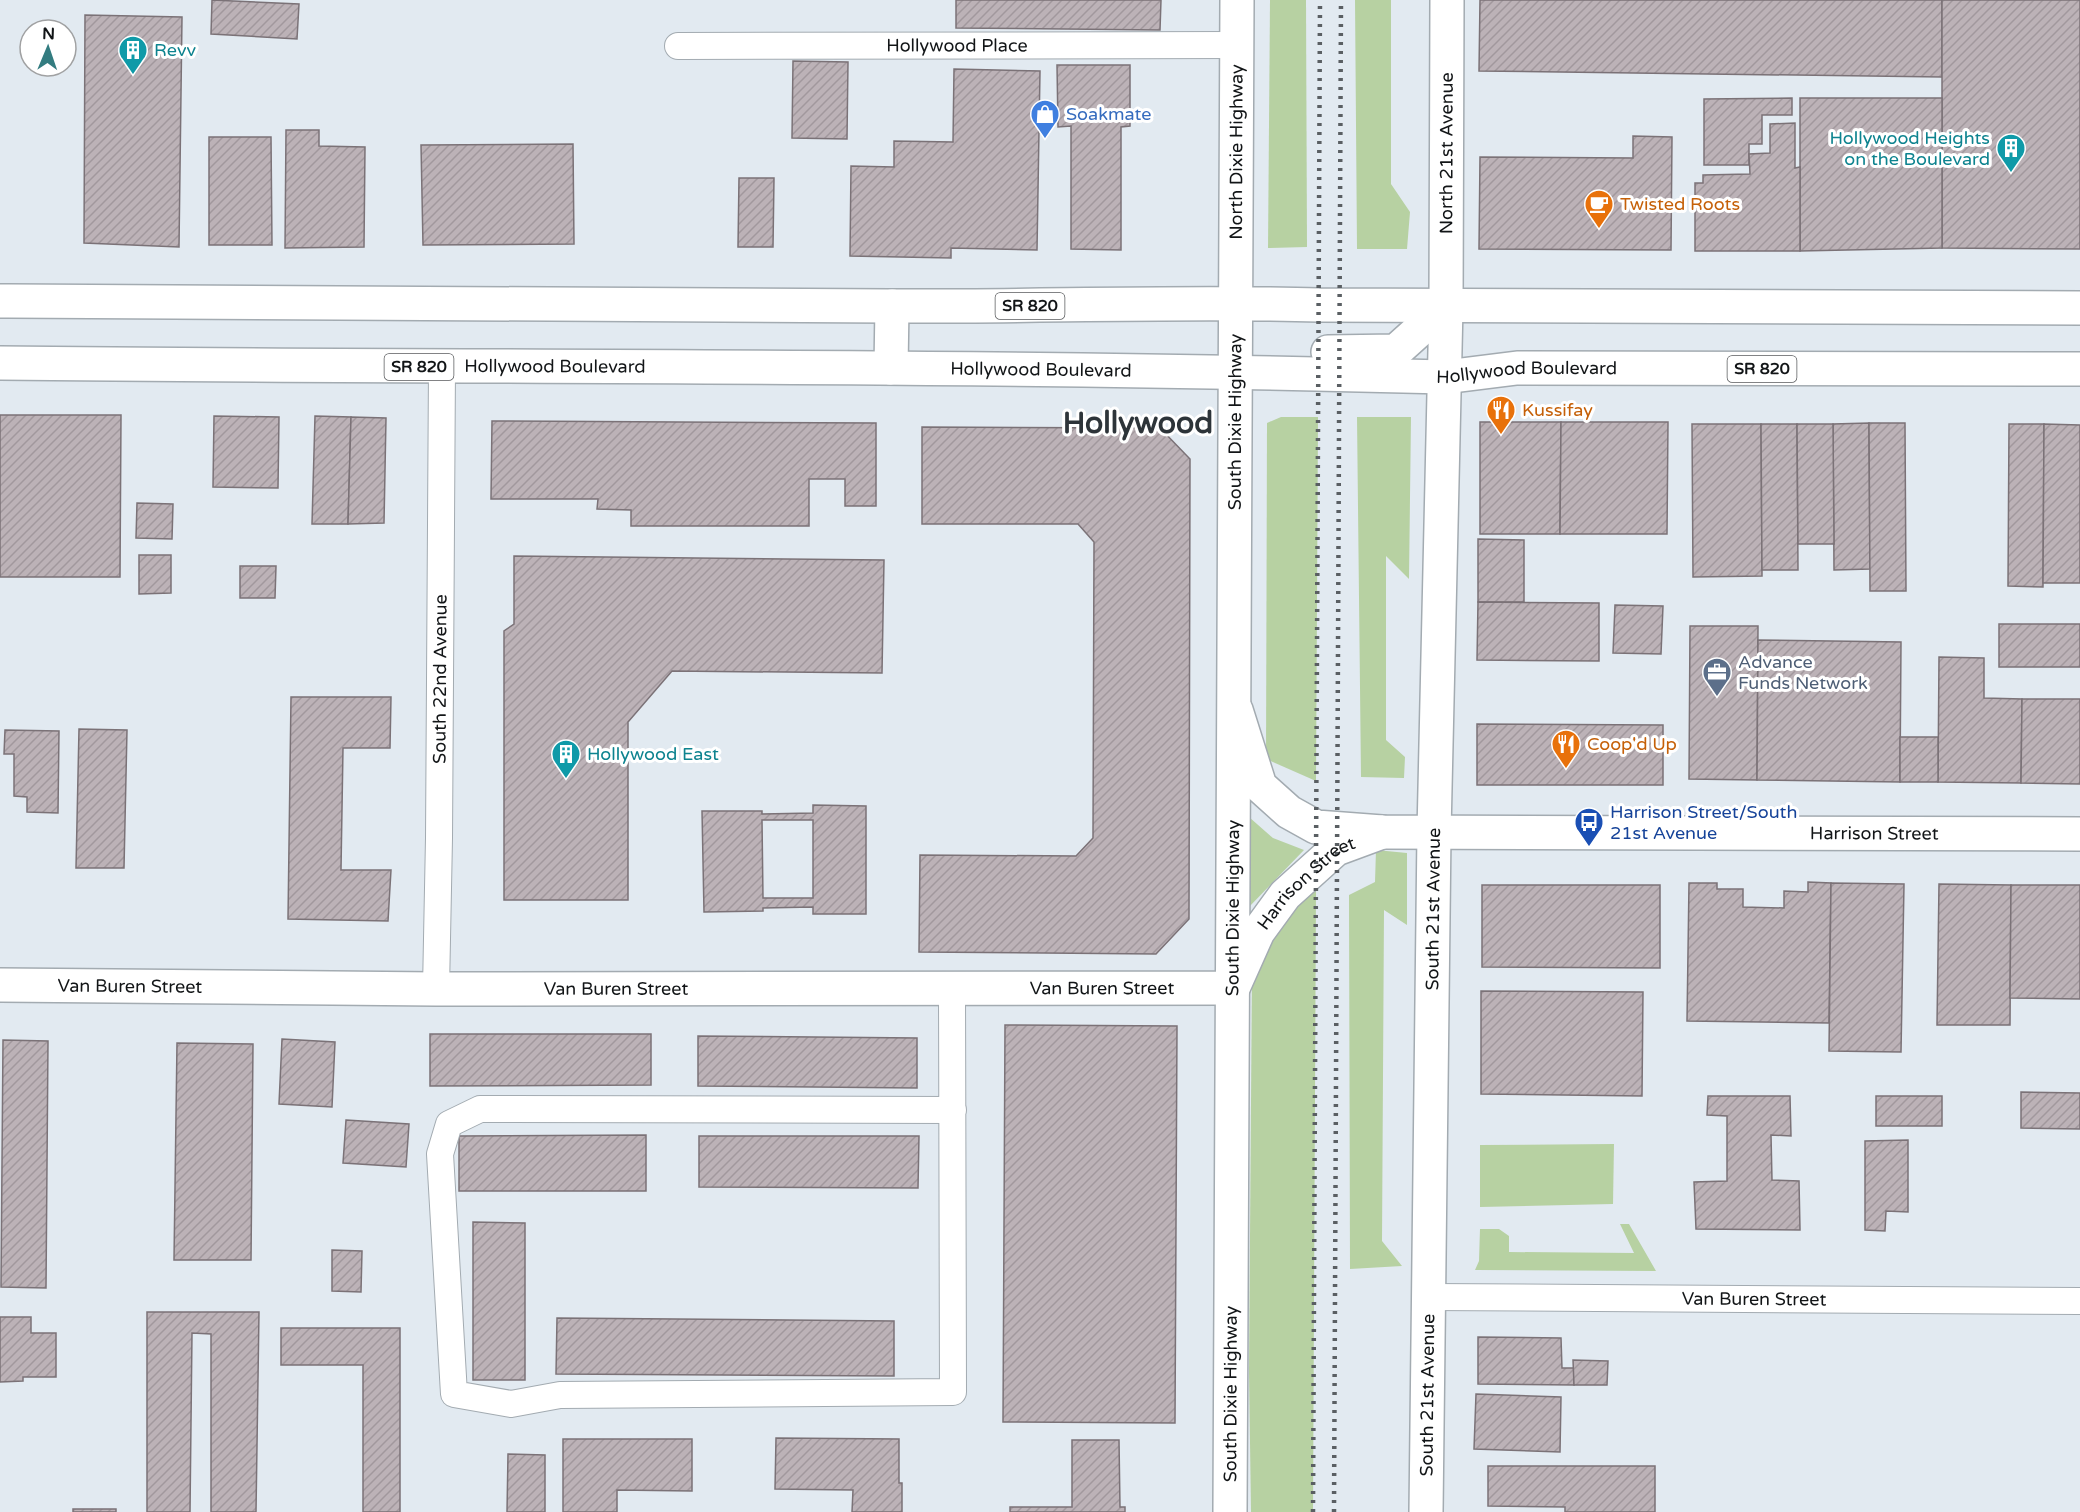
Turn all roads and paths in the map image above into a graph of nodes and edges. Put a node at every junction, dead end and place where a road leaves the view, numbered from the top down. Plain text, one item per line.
1 (1237, 0) edge
2 (1447, 0) edge
3 (1237, 45) junction
4 (678, 46) dead end
5 (0, 301) edge
6 (1235, 303) junction
7 (891, 306) junction
8 (1446, 306) junction
9 (2080, 308) edge
10 (1235, 362) junction
11 (0, 363) edge
12 (442, 367) junction
13 (906, 368) junction
14 (2080, 369) edge
15 (1445, 376) junction
16 (1233, 700) junction
17 (1382, 832) junction
18 (1434, 832) junction
19 (2080, 834) edge
20 (0, 985) edge
21 (1233, 988) junction
22 (436, 989) junction
23 (952, 989) junction
24 (953, 1110) junction
25 (1427, 1297) junction
26 (2080, 1301) edge
27 (1230, 1512) edge
28 (1426, 1512) edge

1 - 3 main road, North Dixie Highway
2 - 8 main road, North 21st Avenue
3 - 4 street, Hollywood Place
3 - 6 main road, North Dixie Highway
5 - 7 main road, SR 820
6 - 7 main road, SR 820
6 - 8 main road, SR 820
6 - 10 main road, South Dixie Highway
7 - 13 main road
8 - 9 main road, SR 820
8 - 10 main road
8 - 15 main road, South 21st Avenue
10 - 13 main road, Hollywood Boulevard / SR 820
10 - 15 main road, Hollywood Boulevard / SR 820
10 - 16 main road, South Dixie Highway
11 - 12 main road, Hollywood Boulevard / SR 820
12 - 13 main road, Hollywood Boulevard / SR 820
12 - 22 street, South 22nd Avenue
14 - 15 main road, Hollywood Boulevard / SR 820
15 - 18 main road, South 21st Avenue
16 - 17 main road, Harrison Street
16 - 21 main road, South Dixie Highway
17 - 18 main road, Harrison Street
17 - 21 main road, Harrison Street
18 - 19 main road, Harrison Street
18 - 25 main road, South 21st Avenue
20 - 22 main road, Van Buren Street
21 - 23 main road, Van Buren Street
21 - 27 main road, South Dixie Highway
22 - 23 main road, Van Buren Street
23 - 24 street
24 - 24 street
25 - 26 street, Van Buren Street
25 - 28 main road, South 21st Avenue

